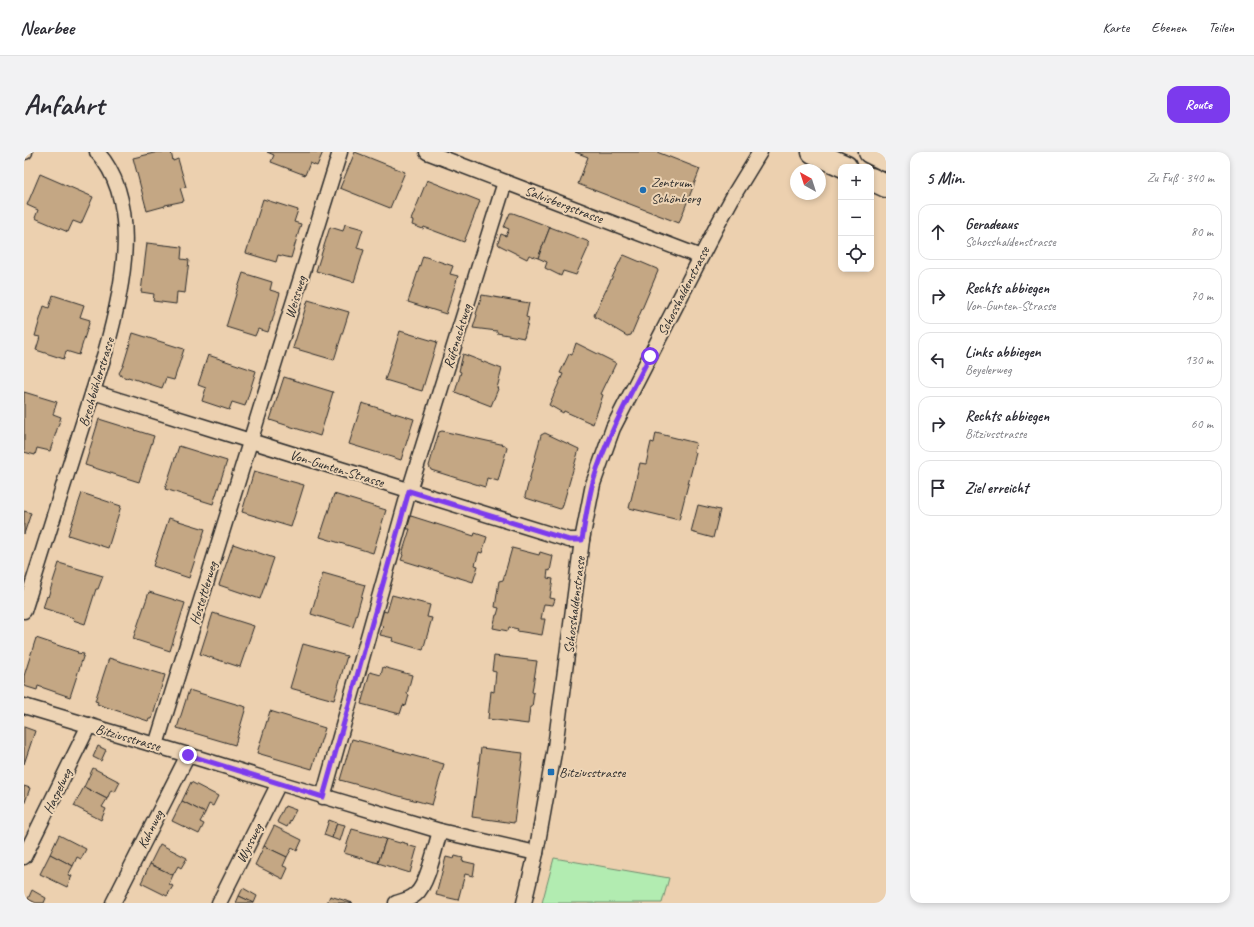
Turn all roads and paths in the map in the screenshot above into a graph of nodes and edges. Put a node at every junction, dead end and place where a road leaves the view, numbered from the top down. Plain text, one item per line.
1 (97, 152) edge
2 (340, 152) edge
3 (427, 152) edge
4 (760, 152) edge
5 (813, 152) edge
6 (870, 152) edge
7 (886, 160) edge
8 (839, 164) edge
9 (874, 180) edge
10 (505, 182) junction
11 (886, 186) edge
12 (701, 257) junction
13 (93, 392) junction
14 (250, 441) junction
15 (409, 491) junction
16 (582, 540) junction
17 (24, 611) edge
18 (24, 706) edge
19 (89, 725) junction
20 (156, 745) junction
21 (188, 755) junction
22 (278, 783) junction
23 (323, 797) junction
24 (440, 831) junction
25 (536, 853) junction
26 (24, 857) edge
27 (113, 903) edge
28 (219, 903) edge
29 (396, 903) edge
30 (524, 903) edge

1 - 13 street, Brechbühlerstrasse
2 - 14 street, Weissweg
3 - 10 street, Salvisbergstrasse
4 - 12 street, Schosshaldenstrasse
5 - 8 highway
6 - 7 highway
9 - 11 highway
10 - 12 street, Salvisbergstrasse
10 - 15 street, Rüfenachtweg
12 - 16 street, Schosshaldenstrasse
13 - 14 street, Von-Gunten-Strasse
13 - 17 street, Brechbühlerstrasse
14 - 15 street, Von-Gunten-Strasse
14 - 20 street, Hostettlerweg
15 - 16 street, Von-Gunten-Strasse
15 - 23 street, Rüfenachtweg
16 - 25 street, Schosshaldenstrasse
18 - 19 street, Bitziusstrasse
19 - 20 street, Bitziusstrasse
19 - 26 street, Haspelweg
20 - 21 street, Bitziusstrasse
21 - 22 street, Bitziusstrasse
21 - 27 street, Kuhnweg
22 - 23 street, Bitziusstrasse
22 - 28 street, Wyssweg
23 - 24 street, Bitziusstrasse
24 - 25 street, Bitziusstrasse
24 - 29 street
25 - 30 street, Schosshaldenstrasse

